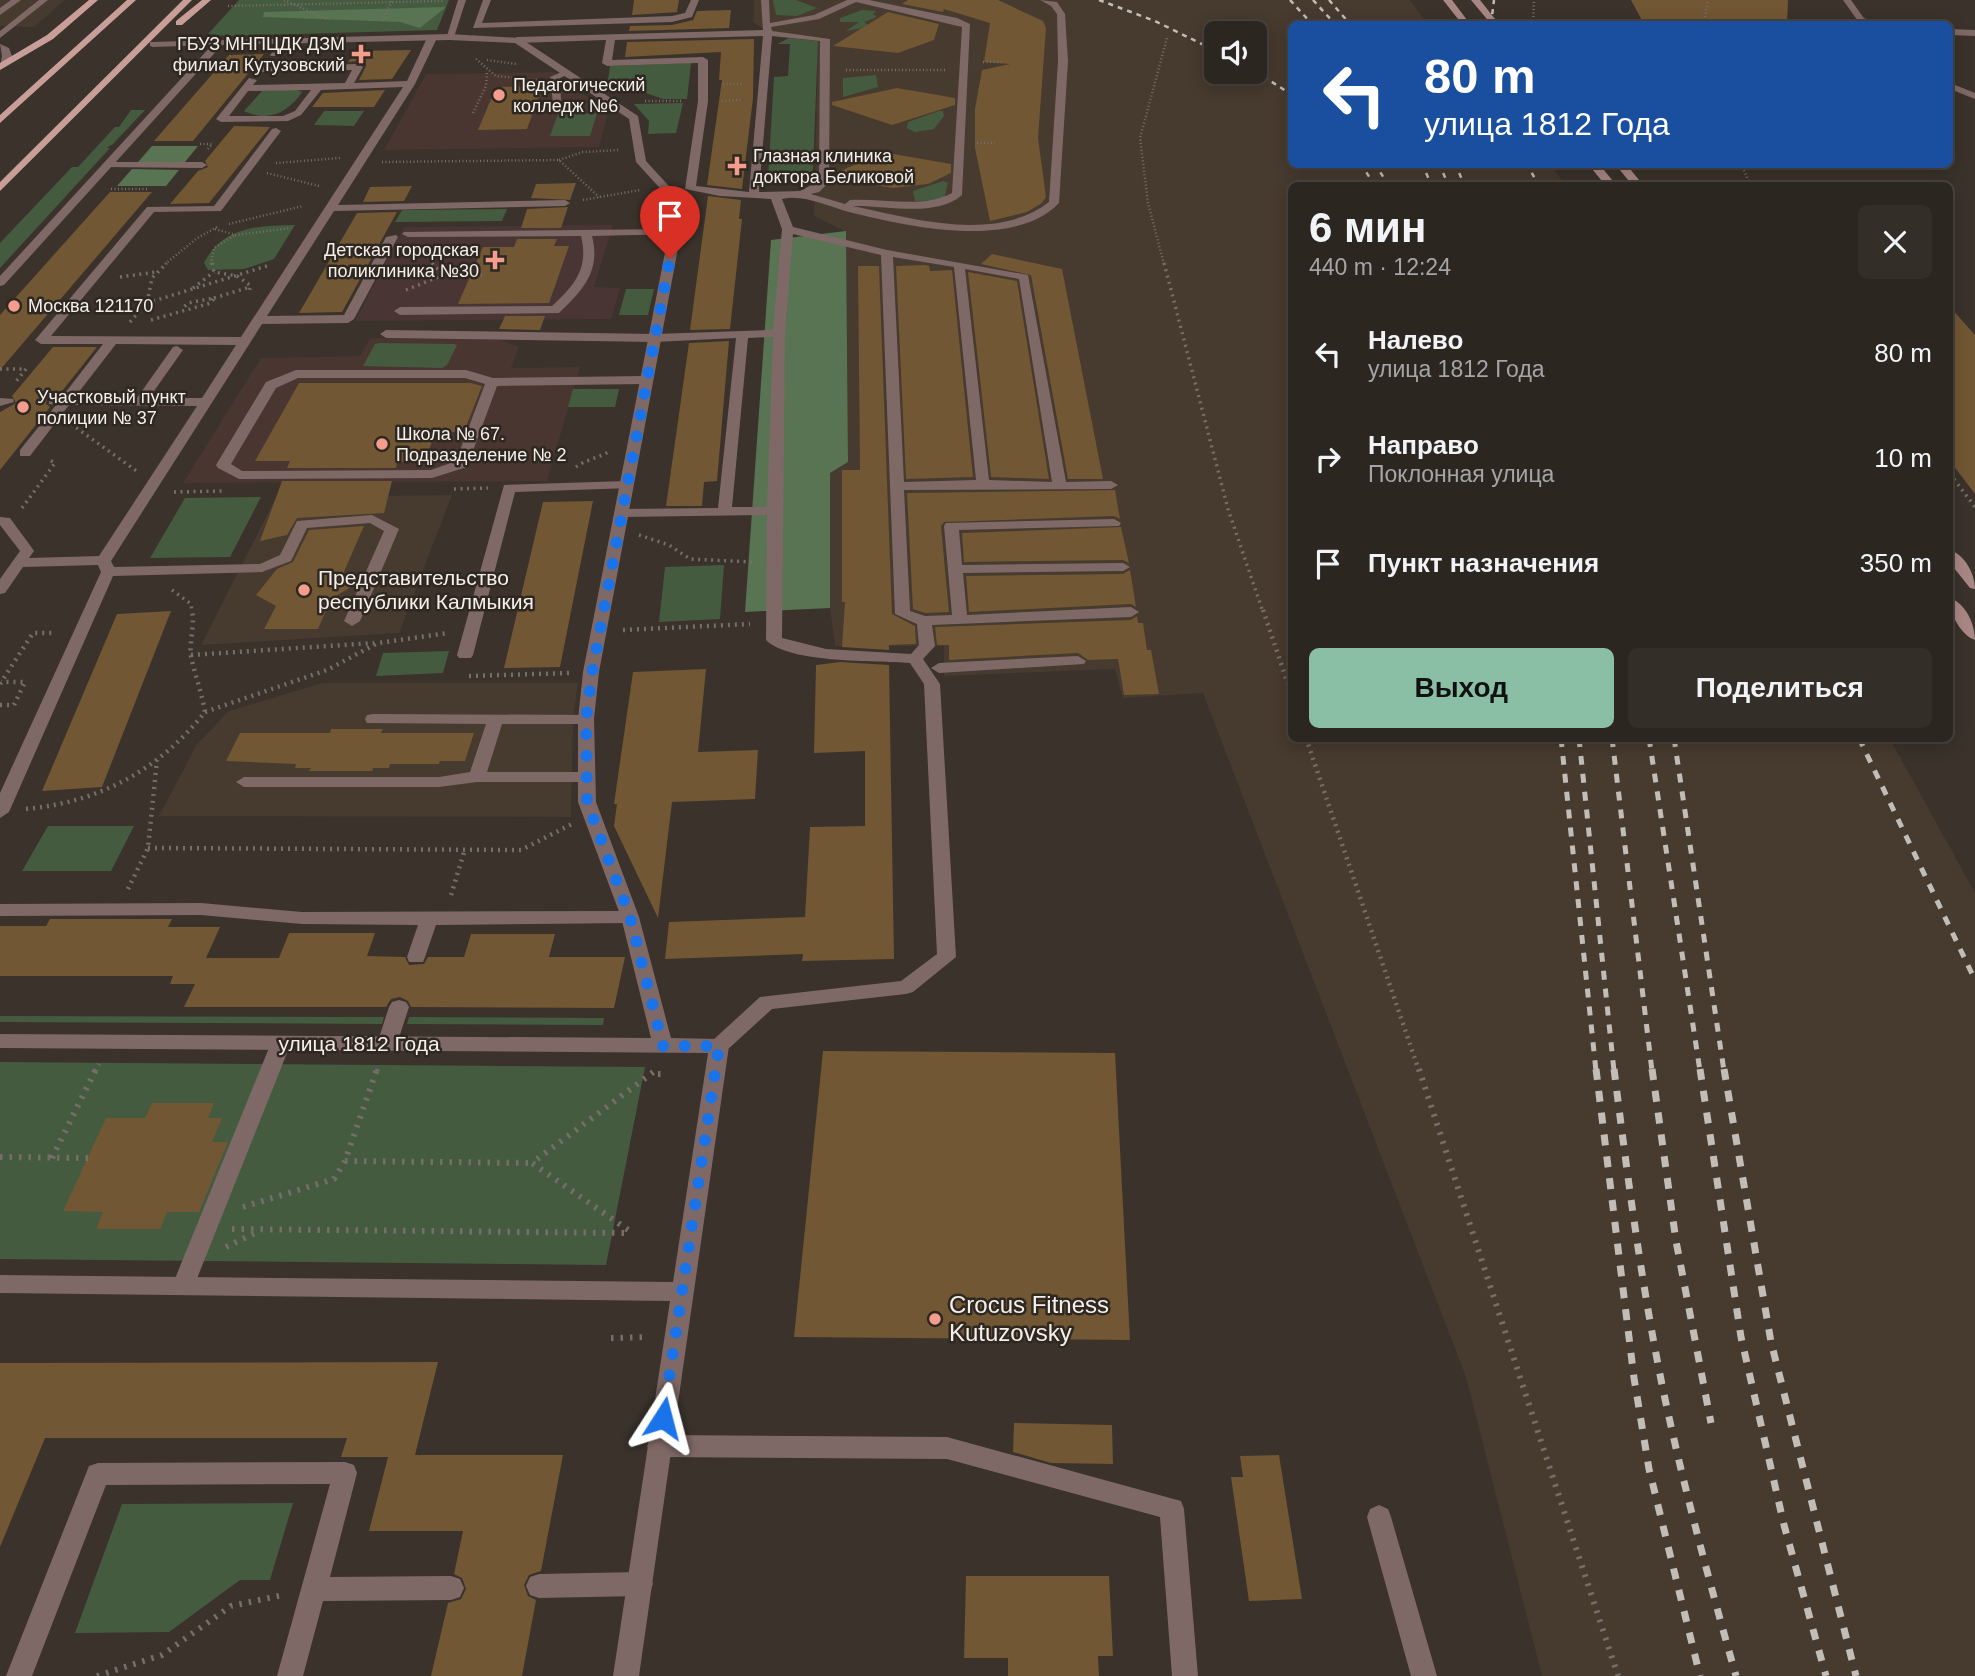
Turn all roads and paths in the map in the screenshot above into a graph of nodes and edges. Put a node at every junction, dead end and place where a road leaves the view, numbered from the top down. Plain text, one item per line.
1 (17, 0) edge
2 (44, 0) edge
3 (94, 0) edge
4 (132, 0) edge
5 (188, 0) edge
6 (208, 0) edge
7 (284, 0) edge
8 (296, 0) edge
9 (462, 0) edge
10 (487, 0) edge
11 (695, 0) edge
12 (765, 0) edge
13 (855, 0) edge
14 (1044, 0) edge
15 (1447, 0) edge
16 (1475, 0) edge
17 (1534, 0) edge
18 (1708, 0) edge
19 (1847, 0) edge
20 (392, 1) edge
21 (293, 4) junction
22 (228, 5) dead end
23 (0, 12) edge
24 (1464, 21) edge
25 (1492, 21) edge
26 (1533, 21) edge
27 (1704, 21) edge
28 (1860, 21) edge
29 (381, 23) dead end
30 (337, 24) dead end
31 (476, 26) junction
32 (767, 29) junction
33 (451, 32) junction
34 (1953, 32) edge
35 (1975, 33) edge
36 (0, 35) edge
37 (432, 38) junction
38 (611, 38) junction
39 (1167, 38) dead end
40 (517, 40) junction
41 (281, 43) junction
42 (153, 44) junction
43 (218, 44) junction
44 (0, 47) edge
45 (272, 54) dead end
46 (0, 65) edge
47 (562, 70) junction
48 (845, 70) dead end
49 (964, 70) junction
50 (486, 73) junction
51 (555, 80) junction
52 (764, 83) junction
53 (102, 84) junction
54 (410, 84) junction
55 (701, 85) junction
56 (348, 86) junction
57 (318, 87) junction
58 (1953, 87) edge
59 (246, 88) junction
60 (1975, 96) edge
61 (555, 102) dead end
62 (473, 113) dead end
63 (0, 120) edge
64 (276, 131) dead end
65 (638, 149) junction
66 (362, 159) junction
67 (559, 160) junction
68 (107, 165) junction
69 (202, 166) dead end
70 (246, 166) junction
71 (1596, 168) edge
72 (1623, 168) edge
73 (1609, 182) edge
74 (1636, 182) edge
75 (667, 186) junction
76 (0, 188) edge
77 (340, 192) junction
78 (754, 193) junction
79 (777, 195) junction
80 (803, 195) junction
81 (599, 197) junction
82 (565, 203) joint
83 (832, 205) junction
84 (303, 206) dead end
85 (330, 208) junction
86 (215, 229) dead end
87 (788, 229) junction
88 (287, 230) dead end
89 (675, 232) junction
90 (586, 233) junction
91 (408, 234) dead end
92 (236, 235) junction
93 (392, 237) dead end
94 (887, 253) junction
95 (959, 264) junction
96 (214, 272) junction
97 (443, 275) dead end
98 (482, 275) dead end
99 (0, 284) edge
100 (251, 286) dead end
101 (189, 291) junction
102 (215, 298) junction
103 (147, 303) junction
104 (400, 312) dead end
105 (258, 320) junction
106 (779, 333) junction
107 (386, 334) dead end
108 (742, 335) junction
109 (654, 338) junction
110 (112, 341) junction
111 (244, 341) junction
112 (177, 350) dead end
113 (0, 369) edge
114 (645, 380) junction
115 (492, 383) junction
116 (6, 398) edge
117 (140, 402) junction
118 (204, 402) junction
119 (58, 405) junction
120 (25, 453) joint
121 (1953, 478) edge
122 (153, 482) junction
123 (983, 484) junction
124 (626, 485) junction
125 (1111, 485) dead end
126 (897, 486) junction
127 (1060, 486) junction
128 (1975, 507) edge
129 (774, 510) junction
130 (725, 512) junction
131 (2, 521) edge
132 (620, 521) junction
133 (1114, 523) dead end
134 (1953, 558) edge
135 (775, 562) junction
136 (18, 565) junction
137 (0, 566) edge
138 (106, 566) junction
139 (1123, 567) dead end
140 (955, 569) junction
141 (133, 572) junction
142 (1975, 585) edge
143 (0, 590) edge
144 (1953, 607) edge
145 (1131, 612) dead end
146 (960, 620) junction
147 (352, 621) dead end
148 (924, 621) junction
149 (774, 623) junction
150 (472, 630) junction
151 (601, 631) junction
152 (81, 633) junction
153 (1975, 635) edge
154 (378, 643) junction
155 (191, 655) junction
156 (465, 655) joint
157 (915, 659) junction
158 (1078, 661) dead end
159 (939, 668) dead end
160 (592, 673) junction
161 (1, 683) edge
162 (1288, 684) edge
163 (0, 705) edge
164 (205, 712) junction
165 (373, 719) dead end
166 (496, 719) junction
167 (586, 719) junction
168 (1307, 742) edge
169 (158, 759) junction
170 (477, 777) junction
171 (587, 777) junction
172 (244, 782) dead end
173 (2, 809) edge
174 (592, 814) junction
175 (148, 848) junction
176 (465, 849) junction
177 (118, 909) junction
178 (0, 910) edge
179 (630, 917) junction
180 (436, 919) junction
181 (416, 957) dead end
182 (399, 1007) dead end
183 (0, 1041) edge
184 (110, 1042) junction
185 (281, 1043) junction
186 (387, 1044) junction
187 (663, 1046) junction
188 (719, 1046) junction
189 (659, 1067) dead end
190 (0, 1157) edge
191 (52, 1158) junction
192 (88, 1158) dead end
193 (345, 1161) junction
194 (531, 1163) junction
195 (209, 1223) junction
196 (0, 1284) edge
197 (183, 1286) junction
198 (682, 1292) junction
199 (652, 1336) dead end
200 (611, 1338) dead end
201 (659, 1446) junction
202 (1379, 1517) dead end
203 (640, 1584) junction
204 (539, 1586) dead end
205 (451, 1588) dead end
206 (314, 1589) junction
207 (19, 1676) edge
208 (97, 1676) edge
209 (290, 1676) edge
210 (626, 1676) edge
211 (1185, 1676) edge
212 (1424, 1676) edge
213 (1618, 1676) edge

1 - 23 street
2 - 36 street
3 - 46 main road
4 - 63 main road
5 - 53 main road
6 - 42 main road
7 - 21 path
8 - 21 path
9 - 20 path
9 - 33 street
10 - 31 street
11 - 31 street
12 - 32 street
13 - 32 street
13 - 49 street
14 - 83 street
15 - 24 main road
16 - 25 main road
17 - 26 path
18 - 27 path
19 - 28 street
20 - 21 path
20 - 29 path
21 - 22 path
21 - 30 path
31 - 33 street
32 - 38 street
32 - 52 street
32 - 80 street
33 - 37 street
33 - 40 street
34 - 35 street
37 - 41 street
37 - 54 street
38 - 40 street
38 - 55 street
39 - 162 path
40 - 47 street
41 - 43 street
41 - 45 street
42 - 43 street
42 - 53 main road
43 - 68 street
44 - 46 street
47 - 50 path
47 - 51 street
47 - 65 street
48 - 49 path
49 - 83 street
50 - 51 path
50 - 62 path
51 - 61 street
52 - 55 path
52 - 78 street
53 - 76 main road
54 - 56 street
54 - 66 street
55 - 78 street
56 - 57 street
56 - 59 street
57 - 59 street
57 - 59 street
58 - 60 street
64 - 70 street
65 - 67 path
65 - 75 street
66 - 67 path
66 - 70 path
66 - 77 street
67 - 81 path
68 - 69 street
68 - 99 street
70 - 77 path
70 - 110 street
71 - 73 main road
72 - 74 main road
75 - 81 path
75 - 89 street
77 - 85 street
78 - 79 street
79 - 80 street
79 - 87 street
80 - 83 street
81 - 82 path
82 - 85 street
84 - 103 path
85 - 105 street
86 - 92 path
87 - 94 street
87 - 106 street
88 - 92 path
89 - 90 street
89 - 109 street
90 - 91 street
90 - 104 street
92 - 96 path
93 - 105 street
94 - 95 street
94 - 126 street
95 - 123 street
95 - 127 street
96 - 101 path
96 - 101 path
97 - 98 path
100 - 102 path
101 - 103 path
102 - 102 path
103 - 110 path
105 - 111 street
106 - 108 street
106 - 129 street
107 - 109 street
108 - 109 street
108 - 130 street
109 - 114 street
110 - 111 street
110 - 119 street
111 - 118 street
112 - 117 street
113 - 116 path
114 - 115 street
114 - 124 street
115 - 115 street
117 - 118 street
117 - 119 street
118 - 122 street
119 - 120 street
119 - 122 path
120 - 131 path
121 - 128 path
122 - 138 street
123 - 126 street
123 - 127 street
124 - 132 street
124 - 150 street
125 - 127 street
126 - 148 street
129 - 130 street
129 - 135 street
130 - 132 street
131 - 136 street
132 - 135 path
132 - 151 street
133 - 140 street
134 - 142 main road
135 - 149 street
136 - 137 street
136 - 138 street
136 - 143 street
138 - 141 street
138 - 152 street
139 - 140 street
140 - 146 street
141 - 147 street
141 - 155 path
144 - 153 main road
145 - 146 street
146 - 148 street
148 - 157 street
149 - 151 path
149 - 157 street
150 - 154 path
150 - 156 street
151 - 160 street
152 - 161 path
152 - 173 street
154 - 155 path
154 - 164 path
155 - 164 path
156 - 160 path
157 - 188 street
158 - 159 street
160 - 167 street
161 - 163 path
164 - 169 path
165 - 166 street
166 - 167 street
166 - 170 street
167 - 171 street
168 - 213 path
169 - 173 path
169 - 175 path
170 - 171 street
170 - 172 street
171 - 174 street
174 - 176 path
174 - 179 street
175 - 176 path
175 - 177 path
176 - 180 path
177 - 178 street
177 - 180 street
179 - 180 street
179 - 187 street
180 - 181 street
182 - 186 street
183 - 184 street, улица 1812 Года
184 - 185 street, улица 1812 Года
184 - 191 path
185 - 186 street, улица 1812 Года
185 - 195 street
186 - 187 street, улица 1812 Года
186 - 193 path
187 - 188 street, улица 1812 Года
188 - 198 street
189 - 194 path
190 - 191 path
191 - 192 path
193 - 194 path
193 - 195 path
194 - 195 path
195 - 197 street
196 - 197 street
197 - 198 street
198 - 201 street
199 - 200 path
201 - 203 street
201 - 211 street
202 - 212 street
203 - 204 street
203 - 210 street
205 - 206 street
206 - 207 street
206 - 208 path
206 - 209 street

